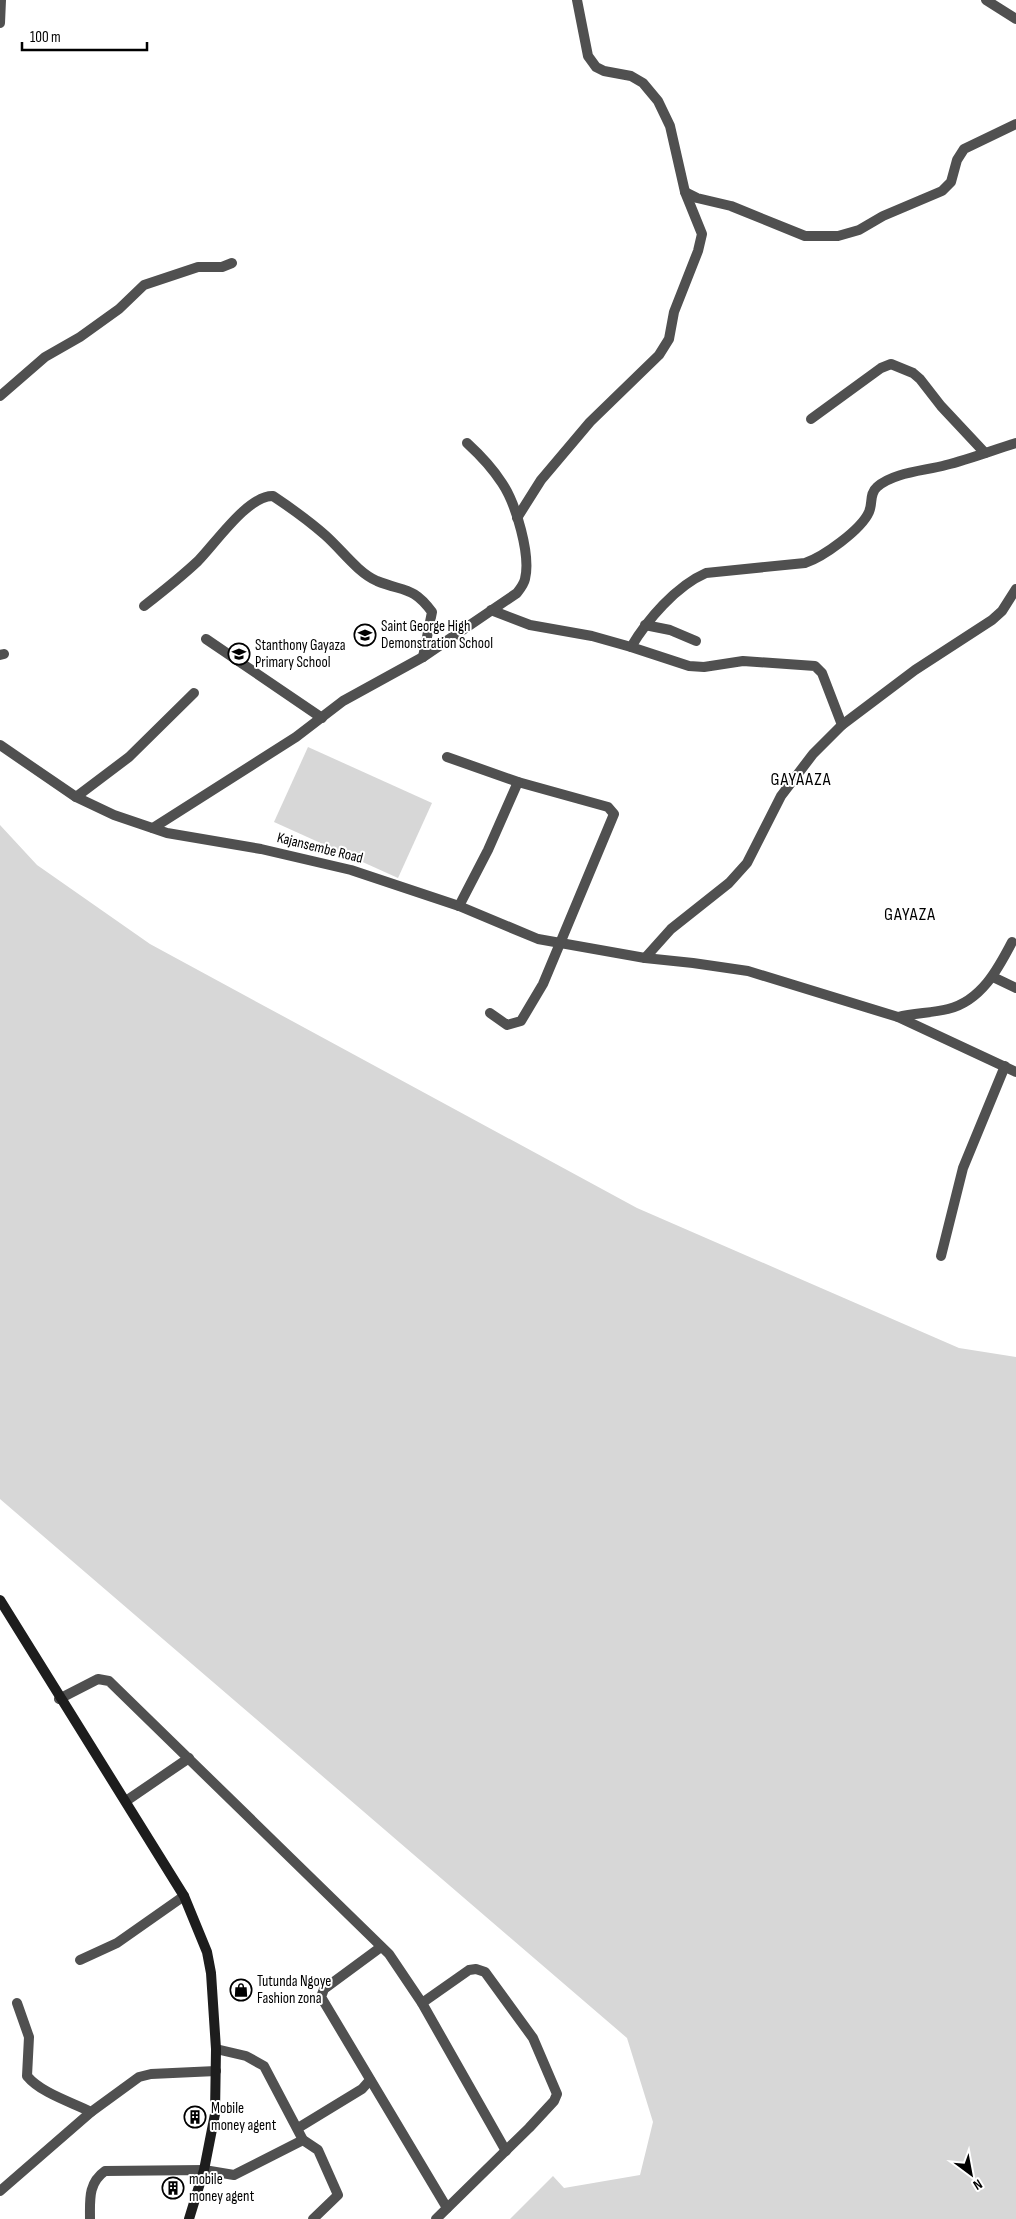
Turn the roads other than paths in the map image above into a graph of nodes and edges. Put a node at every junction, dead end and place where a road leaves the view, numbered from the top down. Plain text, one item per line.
1 (1, 0) edge
2 (577, 0) edge
3 (986, 0) edge
4 (0, 10) edge
5 (1016, 19) edge
6 (0, 23) edge
7 (1016, 124) edge
8 (685, 192) junction
9 (232, 264) dead end
10 (0, 396) edge
11 (811, 419) dead end
12 (467, 443) dead end
13 (1016, 443) edge
14 (985, 453) junction
15 (517, 518) junction
16 (1016, 589) edge
17 (144, 606) dead end
18 (1016, 608) edge
19 (491, 610) junction
20 (1002, 610) junction
21 (645, 625) junction
22 (206, 639) dead end
23 (696, 641) dead end
24 (631, 648) junction
25 (423, 657) junction
26 (194, 693) dead end
27 (322, 718) junction
28 (842, 725) junction
29 (0, 745) edge
30 (447, 757) dead end
31 (518, 782) junction
32 (76, 797) junction
33 (153, 828) junction
34 (459, 906) junction
35 (1012, 942) dead end
36 (559, 943) junction
37 (645, 958) junction
38 (994, 977) junction
39 (1016, 988) edge
40 (490, 1013) dead end
41 (898, 1017) junction
42 (1005, 1066) junction
43 (1016, 1072) edge
44 (941, 1256) dead end
45 (0, 1600) edge
46 (59, 1699) junction
47 (189, 1758) junction
48 (126, 1801) junction
49 (184, 1896) junction
50 (381, 1947) junction
51 (80, 1960) dead end
52 (17, 2002) dead end
53 (422, 2003) junction
54 (216, 2049) junction
55 (216, 2071) junction
56 (373, 2085) junction
57 (91, 2112) junction
58 (298, 2128) junction
59 (303, 2140) junction
60 (506, 2151) junction
61 (204, 2170) junction
62 (0, 2192) edge
63 (447, 2208) junction
64 (90, 2219) edge
65 (189, 2219) edge
66 (313, 2219) edge
67 (436, 2219) edge

1 - 4 street
2 - 8 street
3 - 5 street
4 - 6 street
7 - 8 street
8 - 15 street
9 - 10 street
11 - 14 street
12 - 15 street
13 - 14 street
14 - 21 street
15 - 19 street
16 - 20 street
17 - 25 street
18 - 20 street
19 - 24 street
19 - 25 street
20 - 28 street
21 - 23 street
21 - 24 street
22 - 27 street
24 - 28 street
25 - 27 street
26 - 32 street
27 - 33 street
28 - 37 street
29 - 32 street, Kajansembe Road
30 - 31 street
31 - 34 street
31 - 36 street
32 - 33 street, Kajansembe Road
33 - 34 street, Kajansembe Road
34 - 36 street, Kajansembe Road
35 - 38 street
36 - 37 street, Kajansembe Road
36 - 40 street
37 - 41 street, Kajansembe Road
38 - 39 street
38 - 41 street
41 - 42 street, Kajansembe Road
42 - 43 street, Kajansembe Road
42 - 44 street
45 - 46 street
46 - 47 street
46 - 48 street
47 - 48 street
47 - 50 street
48 - 49 street
49 - 51 street
49 - 54 street
50 - 53 street
50 - 56 street
52 - 57 street
53 - 60 street
53 - 60 street
54 - 55 street
54 - 58 street
55 - 57 street
55 - 61 street
56 - 58 street
56 - 63 street
57 - 62 street
58 - 59 street
59 - 61 street
59 - 66 street
60 - 63 street
61 - 64 street
61 - 65 street
63 - 67 street

